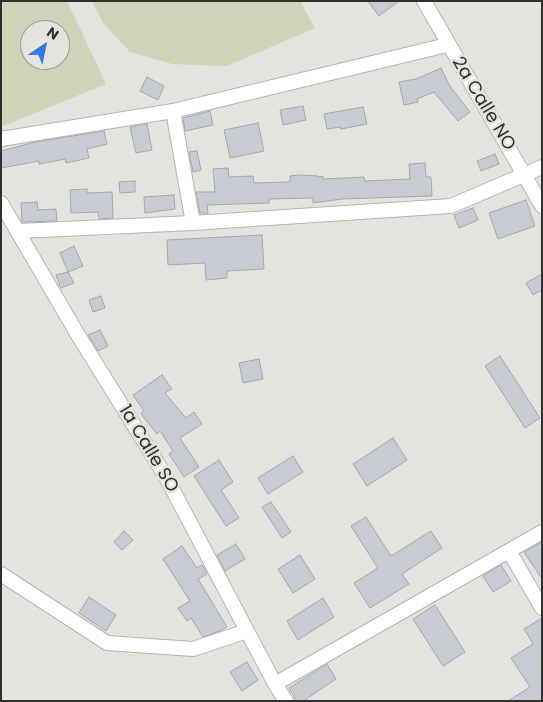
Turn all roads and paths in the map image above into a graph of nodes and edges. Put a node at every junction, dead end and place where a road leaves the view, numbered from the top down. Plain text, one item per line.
1 (426, 2) edge
2 (447, 45) junction
3 (173, 111) junction
4 (1, 139) edge
5 (542, 167) edge
6 (525, 174) junction
7 (1, 203) edge
8 (542, 206) edge
9 (193, 223) junction
10 (19, 230) junction
11 (542, 532) edge
12 (509, 551) junction
13 (1, 574) edge
14 (542, 608) edge
15 (247, 631) junction
16 (275, 684) junction
17 (286, 701) edge

1 - 2 street, 2a Calle NO
2 - 3 street
2 - 6 street, 2a Calle NO
3 - 4 street
3 - 9 street
5 - 6 street
6 - 8 street, 2a Calle NO
6 - 9 street
7 - 10 street, 1a Calle SO
9 - 10 street
10 - 15 street, 1a Calle SO
11 - 12 street
12 - 14 street
12 - 16 street
13 - 15 street
15 - 16 street, 1a Calle SO
16 - 17 street, 1a Calle SO

